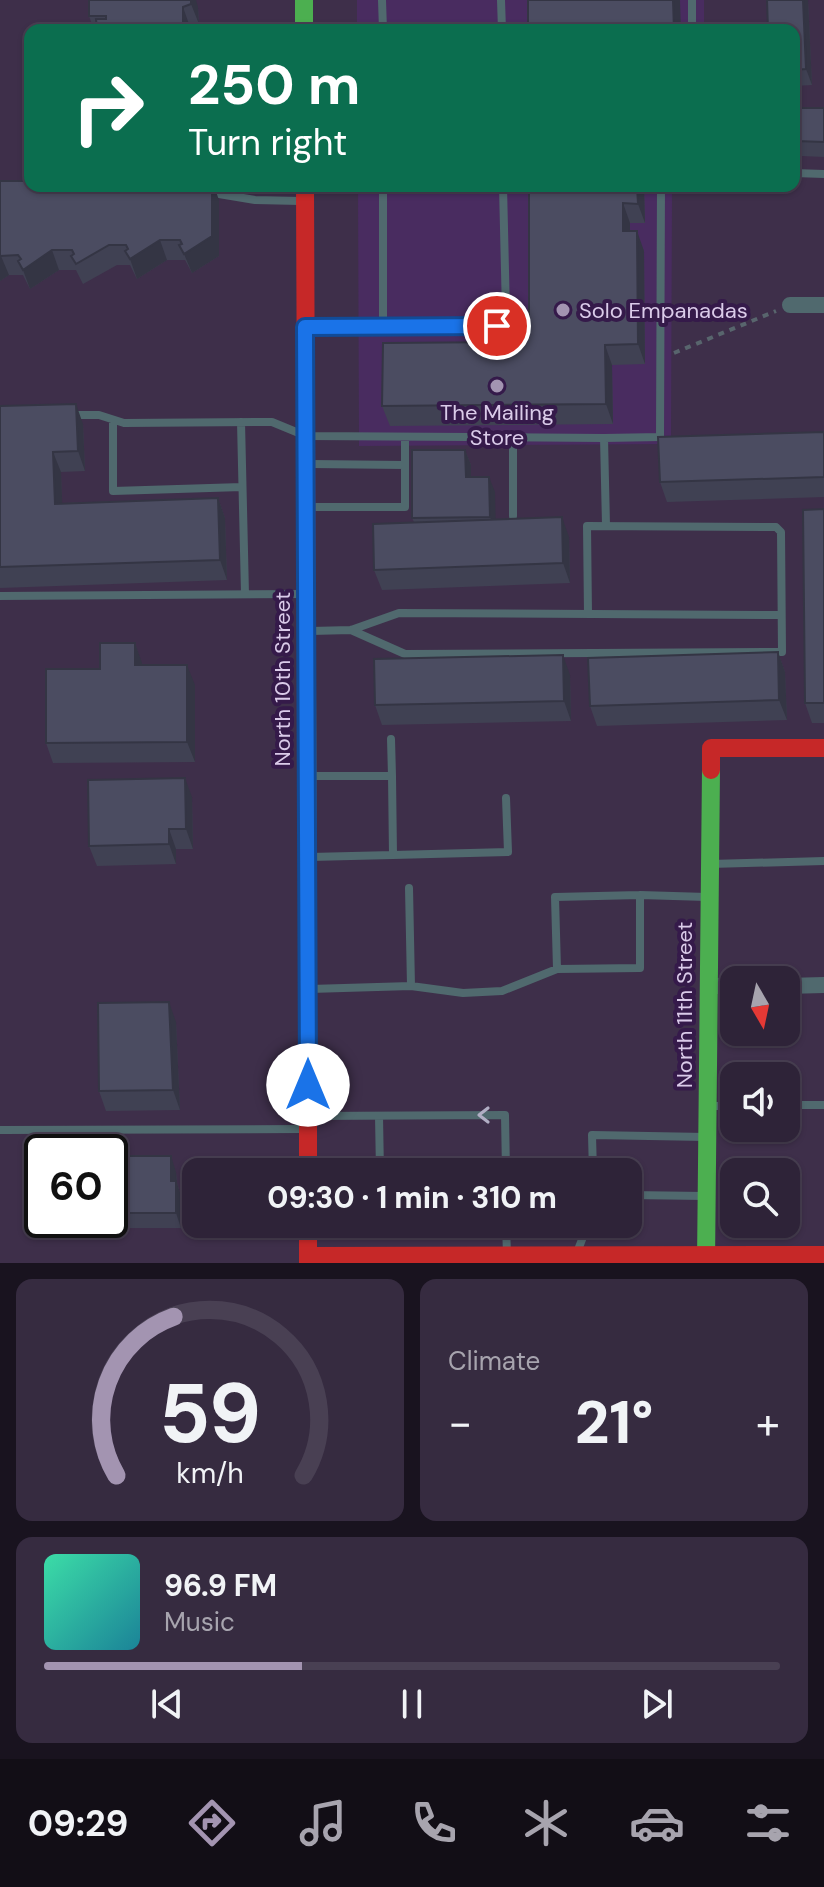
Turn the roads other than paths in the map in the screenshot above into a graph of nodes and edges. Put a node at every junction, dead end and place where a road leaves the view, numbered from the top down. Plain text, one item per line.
1 (304, 0) edge
2 (382, 0) edge
3 (501, 0) edge
4 (692, 0) edge
5 (304, 24) edge
6 (383, 24) edge
7 (502, 24) edge
8 (692, 24) edge
9 (800, 173) edge
10 (824, 174) edge
11 (200, 192) edge
12 (383, 192) edge
13 (503, 192) edge
14 (661, 192) edge
15 (305, 194) edge
16 (790, 305) road end
17 (824, 305) edge
18 (305, 327) junction
19 (383, 327) junction
20 (57, 415) edge
21 (113, 420) junction
22 (241, 422) junction
23 (306, 436) junction
24 (513, 437) junction
25 (660, 437) junction
26 (675, 437) edge
27 (405, 438) junction
28 (604, 438) junction
29 (306, 464) junction
30 (405, 465) junction
31 (242, 487) junction
32 (306, 507) junction
33 (513, 516) edge
34 (606, 525) junction
35 (245, 594) junction
36 (306, 594) junction
37 (0, 596) edge
38 (588, 614) junction
39 (781, 615) junction
40 (351, 630) junction
41 (306, 631) junction
42 (391, 739) dead end
43 (824, 748) edge
44 (392, 776) junction
45 (307, 777) junction
46 (506, 798) dead end
47 (393, 855) junction
48 (307, 857) junction
49 (824, 861) edge
50 (709, 864) junction
51 (409, 888) dead end
52 (640, 895) junction
53 (709, 897) junction
54 (557, 969) junction
55 (824, 985) edge
56 (411, 986) junction
57 (708, 986) junction
58 (720, 986) edge
59 (800, 986) edge
60 (308, 989) junction
61 (800, 1105) edge
62 (824, 1105) edge
63 (707, 1106) junction
64 (720, 1106) edge
65 (379, 1116) junction
66 (308, 1123) junction
67 (0, 1130) edge
68 (707, 1137) junction
69 (308, 1158) edge
70 (380, 1158) edge
71 (506, 1158) edge
72 (593, 1158) edge
73 (642, 1195) edge
74 (706, 1196) junction
75 (308, 1238) edge
76 (506, 1238) edge
77 (578, 1238) edge
78 (507, 1255) junction
79 (824, 1255) edge
80 (563, 1258) edge
81 (308, 1259) edge
82 (407, 1259) edge
83 (706, 1259) edge

1 - 5 street
2 - 6 lane
3 - 7 lane
4 - 8 lane
9 - 10 lane
11 - 15 lane
12 - 19 lane
13 - 19 lane
14 - 25 lane
15 - 18 street, North 10th Street
16 - 17 street
18 - 19 lane
18 - 23 street, North 10th Street
20 - 21 lane
21 - 22 lane
21 - 31 lane
22 - 23 lane
22 - 31 lane
23 - 27 lane
23 - 29 street, North 10th Street
24 - 27 lane
24 - 28 lane
24 - 33 lane
25 - 26 lane
25 - 28 lane
27 - 30 lane
28 - 34 lane
29 - 30 lane
29 - 32 street, North 10th Street
30 - 32 lane
31 - 35 lane
32 - 36 street, North 10th Street
34 - 38 lane
34 - 39 lane
35 - 36 lane
35 - 37 lane
36 - 41 street, North 10th Street
38 - 39 lane
38 - 40 lane
39 - 40 lane
40 - 41 lane
41 - 45 street, North 10th Street
42 - 44 lane
43 - 50 street, North 11th Street
44 - 45 lane
44 - 47 lane
45 - 48 street, North 10th Street
46 - 47 lane
47 - 48 lane
48 - 60 street, North 10th Street
49 - 50 lane
50 - 53 street, North 11th Street
51 - 56 lane
52 - 53 lane
52 - 54 lane
52 - 54 lane
53 - 57 street, North 11th Street
54 - 56 lane
55 - 59 street
56 - 60 lane
57 - 58 street
57 - 63 street, North 11th Street
60 - 66 street, North 10th Street
61 - 62 lane
63 - 64 lane
63 - 68 street, North 11th Street
65 - 66 lane
65 - 70 lane
71 -> 65 lane
66 - 67 lane
66 - 69 street, North 10th Street
68 - 72 lane
68 - 74 street, North 11th Street
73 - 74 lane
74 - 83 street, North 11th Street
75 - 81 street
76 - 78 lane
77 - 80 lane
78 - 80 street
78 - 82 street
79 - 83 street
80 - 83 street
81 - 82 street

